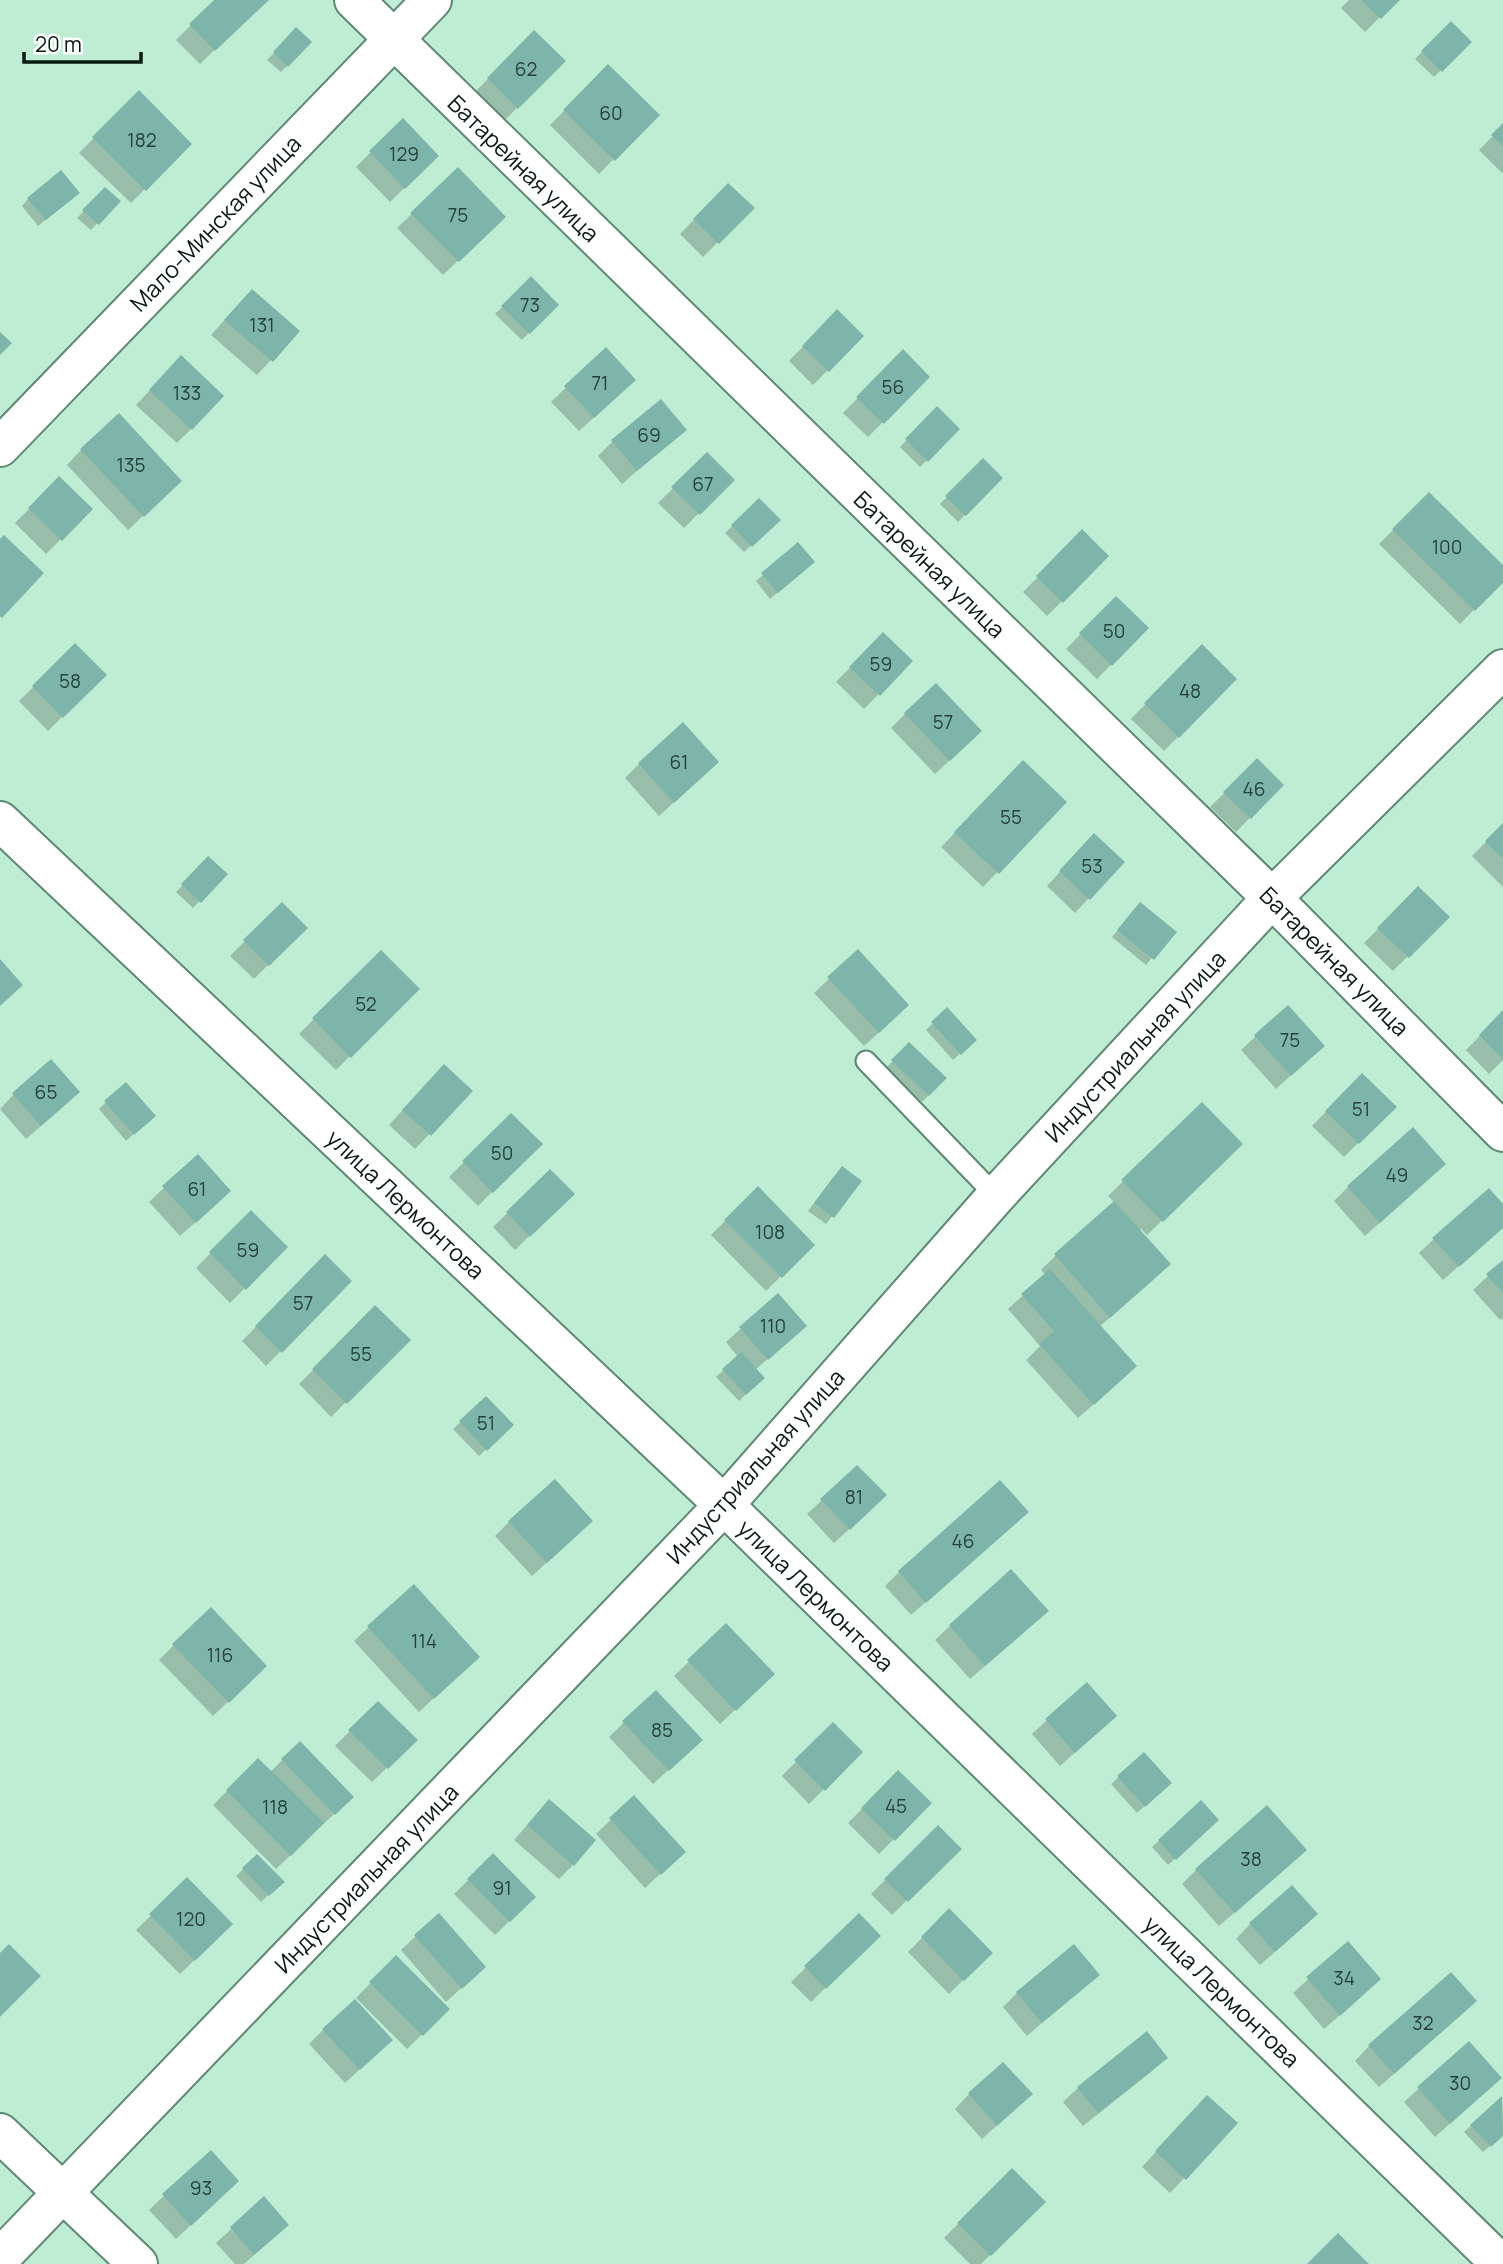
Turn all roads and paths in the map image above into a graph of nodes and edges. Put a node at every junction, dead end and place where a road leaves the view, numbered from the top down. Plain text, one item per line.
1 (354, 0) edge
2 (432, 0) edge
3 (392, 39) junction
4 (0, 447) edge
5 (1503, 669) edge
6 (0, 821) edge
7 (1272, 898) junction
8 (866, 1061) dead end
9 (1503, 1132) edge
10 (996, 1196) junction
11 (723, 1505) junction
12 (0, 2133) edge
13 (64, 2193) junction
14 (0, 2258) edge
15 (138, 2264) edge
16 (1501, 2264) edge

1 - 3 street, Батарейная улица
2 - 3 street, Мало-Минская улица
3 - 4 street, Мало-Минская улица
3 - 7 street, Батарейная улица
5 - 7 street, Индустриальная улица
6 - 11 street, улица Лермонтова
7 - 9 street, Батарейная улица
7 - 10 street, Индустриальная улица
8 - 10 lane
10 - 11 street, Индустриальная улица
11 - 13 street, Индустриальная улица
11 - 16 street, улица Лермонтова
12 - 13 street
13 - 14 street, Индустриальная улица
13 - 15 street

